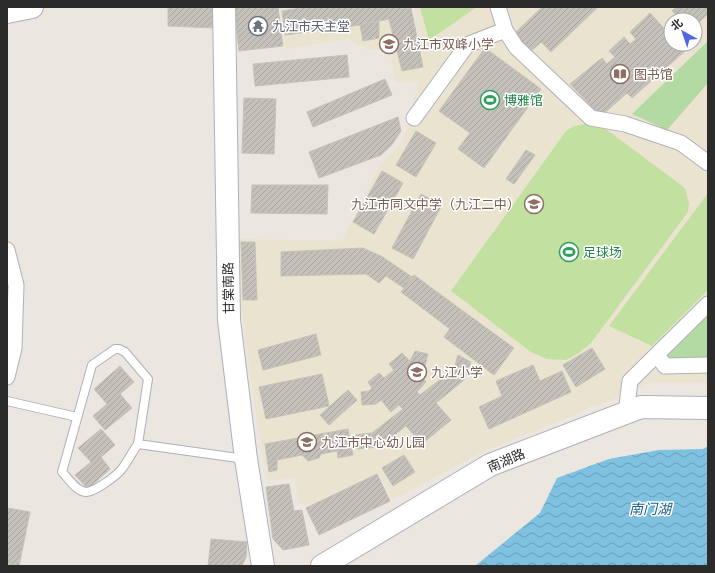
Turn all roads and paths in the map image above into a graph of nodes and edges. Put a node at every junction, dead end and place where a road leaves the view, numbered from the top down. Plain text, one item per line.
1 (32, 7) edge
2 (224, 7) edge
3 (498, 7) edge
4 (7, 12) edge
5 (505, 30) junction
6 (414, 118) dead end
7 (708, 163) edge
8 (7, 250) edge
9 (708, 304) edge
10 (657, 355) junction
11 (708, 365) edge
12 (7, 377) edge
13 (7, 401) edge
14 (708, 408) edge
15 (626, 412) junction
16 (77, 417) junction
17 (138, 444) junction
18 (246, 459) junction
19 (263, 566) edge
20 (322, 566) edge

1 - 4 street
2 - 18 street, 甘棠南路
3 - 5 street
5 - 6 street
5 - 7 street
8 - 12 street
9 - 10 street
10 - 11 street
10 - 15 street
13 - 16 lane
14 - 15 street, 南湖路
15 - 20 street, 南湖路
16 - 17 lane
16 - 17 lane
17 - 18 lane
18 - 19 street, 甘棠南路

